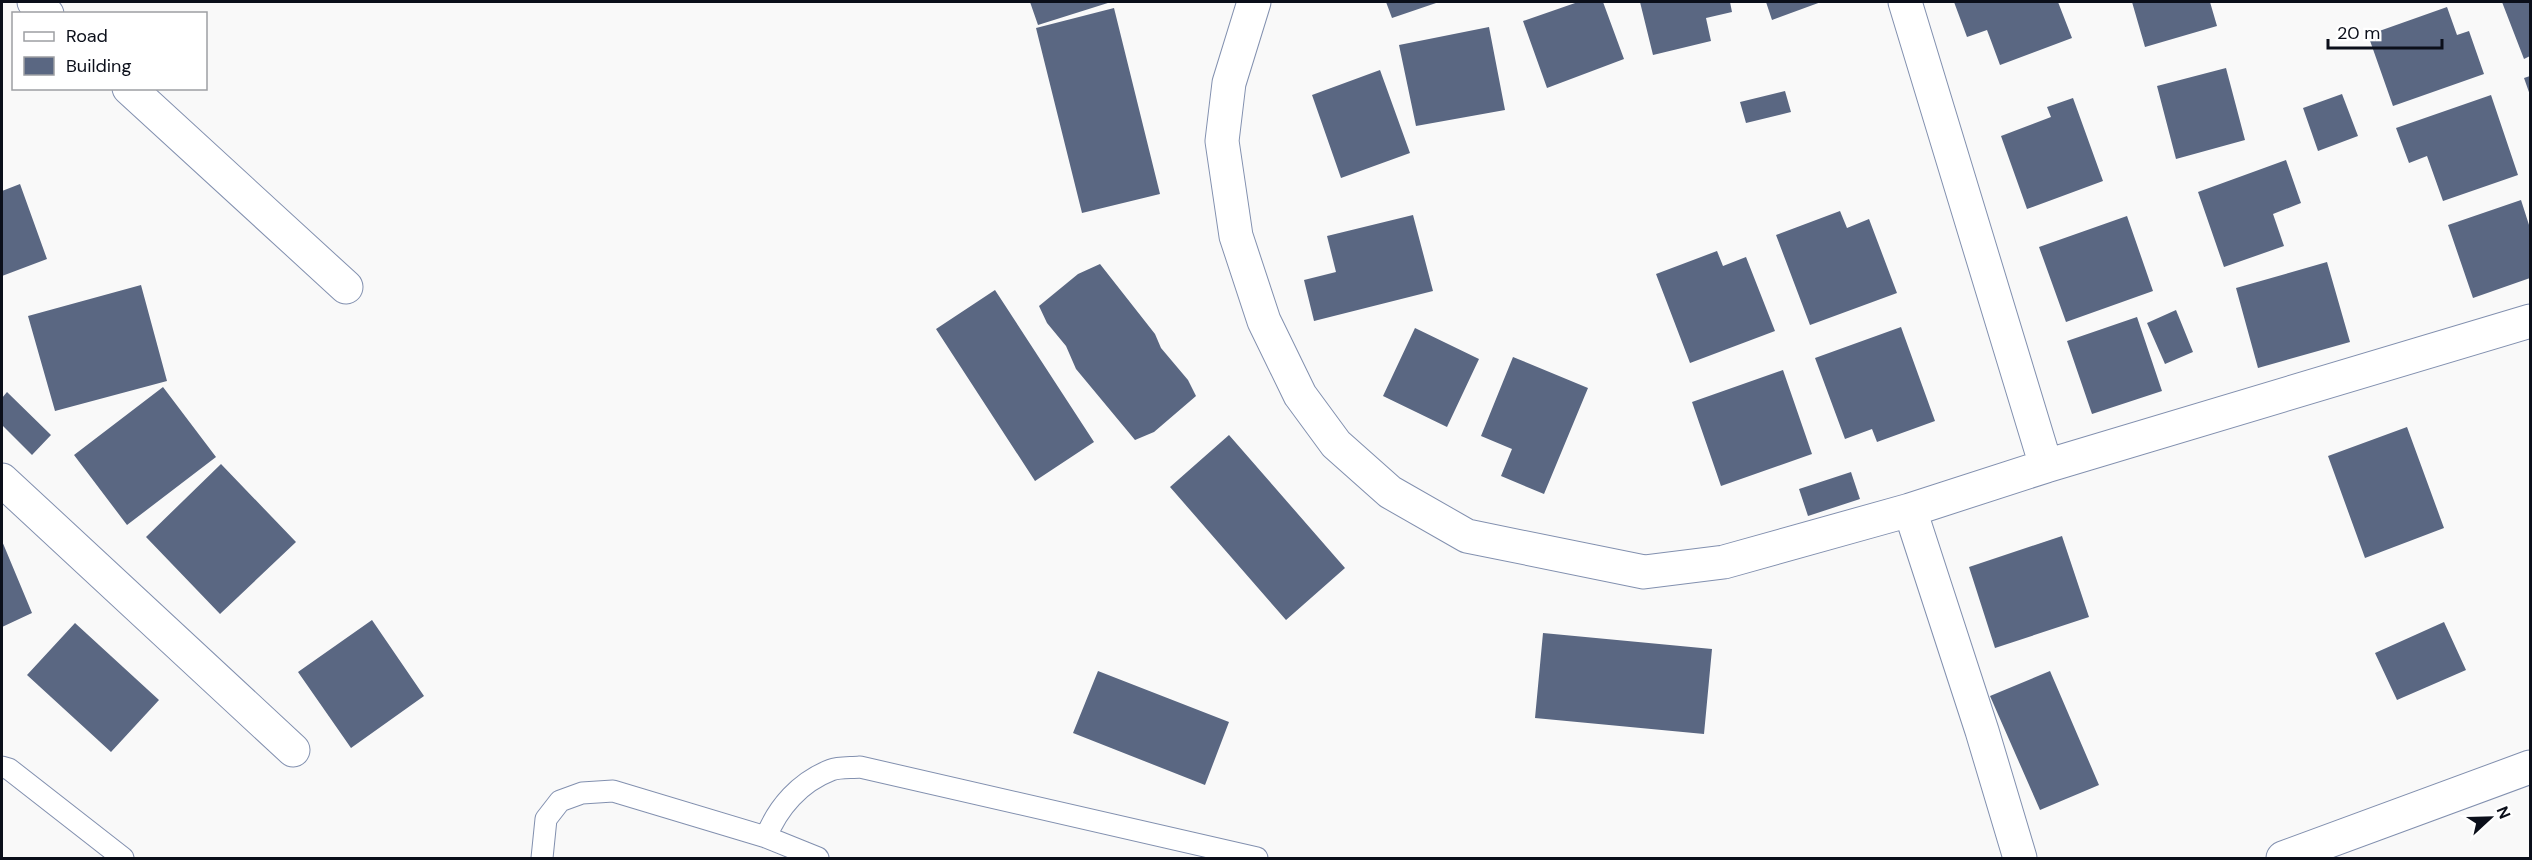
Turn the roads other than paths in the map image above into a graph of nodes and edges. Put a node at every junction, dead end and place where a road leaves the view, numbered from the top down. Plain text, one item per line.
1 (1254, 2) edge
2 (1905, 2) edge
3 (131, 90) edge
4 (346, 288) dead end
5 (2530, 321) edge
6 (2046, 466) junction
7 (2, 480) edge
8 (1910, 510) junction
9 (293, 750) dead end
10 (2, 767) edge
11 (2530, 767) edge
12 (766, 837) junction
13 (123, 858) edge
14 (542, 858) edge
15 (818, 858) edge
16 (1257, 858) edge
17 (2020, 858) edge
18 (2283, 858) edge

1 - 8 street
2 - 6 street
3 - 4 street
5 - 6 street
6 - 8 street
7 - 9 street
8 - 17 street
10 - 13 lane
11 - 18 street
12 - 14 lane
12 - 15 lane
12 - 16 lane

